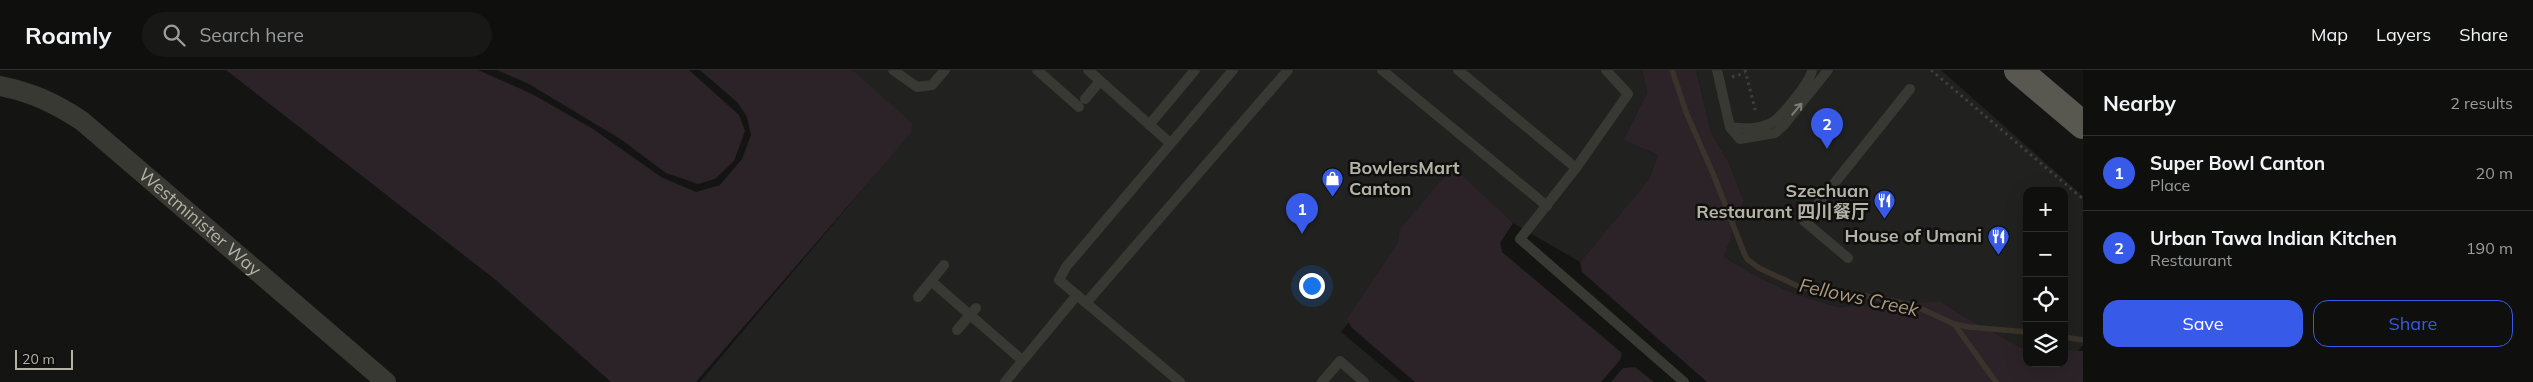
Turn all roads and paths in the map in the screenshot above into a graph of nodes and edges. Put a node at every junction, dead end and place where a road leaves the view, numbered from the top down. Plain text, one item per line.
1 (894, 70) edge
2 (945, 70) edge
3 (1037, 70) edge
4 (1088, 70) edge
5 (1195, 70) edge
6 (1233, 70) edge
7 (1288, 70) edge
8 (1382, 70) edge
9 (1458, 70) edge
10 (1606, 70) edge
11 (1717, 70) edge
12 (1812, 70) edge
13 (1828, 70) edge
14 (1931, 70) edge
15 (2018, 70) edge
16 (1745, 72) edge
17 (1728, 77) dead end
18 (1100, 81) junction
19 (0, 86) edge
20 (1910, 89) dead end
21 (1149, 125) junction
22 (2083, 125) edge
23 (1759, 126) junction
24 (1730, 127) junction
25 (1170, 143) junction
26 (1576, 168) junction
27 (2083, 198) edge
28 (1547, 206) junction
29 (1848, 258) dead end
30 (944, 265) dead end
31 (931, 281) junction
32 (1077, 295) junction
33 (918, 297) dead end
34 (1086, 303) junction
35 (973, 311) junction
36 (957, 330) dead end
37 (1022, 360) junction
38 (386, 382) edge
39 (1004, 382) edge
40 (1180, 382) edge
41 (1322, 382) edge
42 (1364, 382) edge
43 (1684, 382) edge

1 - 2 lane
3 - 18 lane
4 - 18 lane
5 - 21 lane
6 - 25 lane
7 - 34 lane
8 - 28 lane
9 - 26 lane
10 - 26 lane
11 - 24 lane
12 - 23 lane
24 -> 13 lane
14 - 27 path
15 - 22 main road
16 - 17 path
16 - 23 path
18 - 21 lane
19 - 38 street, Westminister Way
20 - 29 lane
21 - 25 lane
23 - 24 lane
25 - 32 lane
26 - 28 lane
28 - 43 lane
30 - 31 lane
31 - 33 lane
31 - 35 lane
32 - 34 lane
32 - 37 lane
34 - 40 lane
35 - 36 lane
35 - 37 lane
37 - 39 lane
41 - 42 lane

